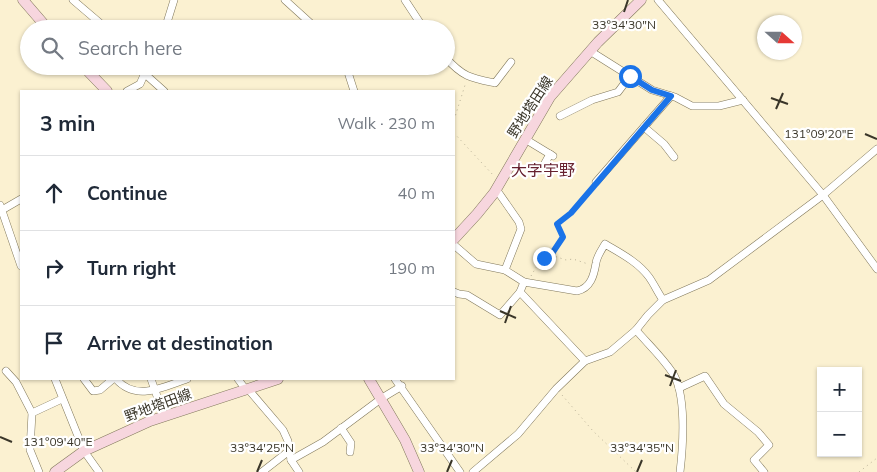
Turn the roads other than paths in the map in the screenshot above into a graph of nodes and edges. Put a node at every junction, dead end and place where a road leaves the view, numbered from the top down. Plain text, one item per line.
1 (24, 0) edge
2 (74, 0) edge
3 (174, 0) edge
4 (285, 0) edge
5 (405, 0) edge
6 (641, 0) edge
7 (658, 0) edge
8 (41, 20) edge
9 (97, 20) edge
10 (168, 20) edge
11 (308, 20) edge
12 (418, 20) edge
13 (590, 51) junction
14 (511, 62) dead end
15 (455, 68) edge
16 (92, 75) edge
17 (144, 75) edge
18 (145, 75) edge
19 (349, 75) edge
20 (630, 76) junction
21 (106, 90) edge
22 (129, 90) edge
23 (163, 90) edge
24 (354, 90) edge
25 (671, 96) junction
26 (743, 100) junction
27 (560, 116) dead end
28 (644, 127) junction
29 (525, 139) junction
30 (877, 149) edge
31 (674, 157) dead end
32 (541, 170) dead end
33 (596, 182) road end
34 (498, 186) junction
35 (823, 195) junction
36 (20, 199) edge
37 (1, 208) edge
38 (455, 238) edge
39 (455, 246) edge
40 (20, 255) edge
41 (505, 270) junction
42 (877, 270) edge
43 (526, 283) junction
44 (455, 292) edge
45 (520, 292) junction
46 (663, 300) junction
47 (636, 330) junction
48 (585, 361) junction
49 (6, 371) dead end
50 (55, 380) edge
51 (85, 380) edge
52 (113, 380) edge
53 (115, 380) edge
54 (151, 380) edge
55 (185, 380) edge
56 (239, 380) edge
57 (275, 380) edge
58 (370, 380) edge
59 (397, 380) edge
60 (402, 386) junction
61 (680, 388) junction
62 (155, 389) junction
63 (247, 389) junction
64 (382, 398) junction
65 (62, 399) junction
66 (32, 413) junction
67 (164, 416) junction
68 (342, 428) junction
69 (84, 451) junction
70 (289, 451) junction
71 (350, 452) dead end
72 (291, 460) junction
73 (39, 472) edge
74 (55, 472) edge
75 (99, 472) edge
76 (262, 472) edge
77 (299, 472) edge
78 (419, 472) edge
79 (460, 472) edge
80 (473, 472) edge
81 (680, 472) edge
82 (764, 472) edge

1 - 8 main road
2 - 9 street
3 - 10 street
4 - 11 street
5 - 12 street
6 - 13 main road, 野地塔田線
7 - 26 street
13 - 20 street
13 - 29 main road, 野地塔田線
14 - 15 street
16 - 21 main road
17 - 22 street
18 - 23 street
19 - 24 street
20 - 25 street
20 - 27 street
25 - 26 street
25 - 28 street
26 - 35 street
28 - 31 street
28 - 33 street
29 - 32 street
29 - 34 main road, 野地塔田線
30 - 35 street
34 - 38 main road, 野地塔田線
34 - 41 street
35 - 42 street
35 - 46 street
36 - 37 street
37 - 40 street
39 - 41 street
41 - 43 street
43 - 45 street
43 - 46 street
44 - 45 street
45 - 48 street
46 - 47 street
47 - 48 street
47 - 61 street
48 - 80 street
49 - 66 street
50 - 65 street
51 - 52 street
53 - 62 street
54 - 62 street
55 - 62 street
56 - 63 street
57 - 63 main road, 野地塔田線
58 - 64 main road
59 - 60 street
60 - 64 street
60 - 79 street
61 - 81 street
61 - 82 street
62 - 67 street
63 - 67 main road, 野地塔田線
63 - 70 street
64 - 68 street
64 - 78 main road
65 - 66 street
65 - 69 street
66 - 73 street
67 - 69 main road, 野地塔田線
68 - 71 street
68 - 72 street
69 - 74 main road, 野地塔田線
69 - 75 street
70 - 72 street
70 - 76 street
72 - 77 street

